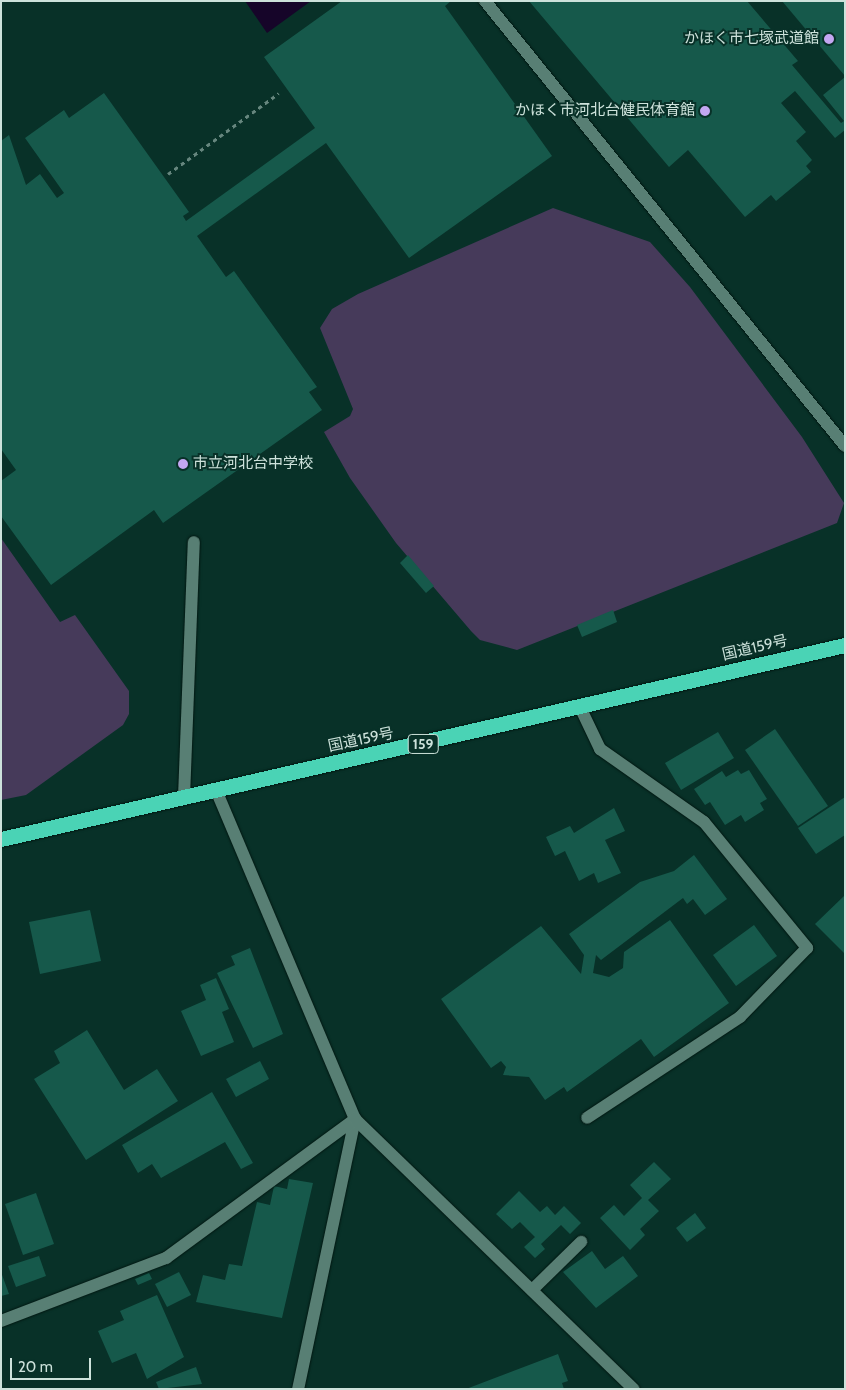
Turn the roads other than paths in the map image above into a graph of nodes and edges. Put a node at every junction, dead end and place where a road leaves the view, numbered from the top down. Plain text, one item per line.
1 (485, 1) edge
2 (845, 446) edge
3 (194, 542) dead end
4 (845, 645) edge
5 (580, 707) junction
6 (216, 790) junction
7 (184, 797) junction
8 (1, 839) edge
9 (587, 1118) dead end
10 (355, 1119) junction
11 (581, 1242) dead end
12 (532, 1290) junction
13 (1, 1321) edge
14 (298, 1389) edge
15 (634, 1389) edge

1 - 2 street
3 - 7 street
4 - 5 highway, 国道159号 / 159
5 - 6 highway, 国道159号 / 159
5 - 9 street
6 - 7 highway, 国道159号 / 159
6 - 10 street
7 - 8 highway, 国道159号 / 159
10 - 12 street
10 - 13 street
10 - 14 street
11 - 12 street
12 - 15 street

